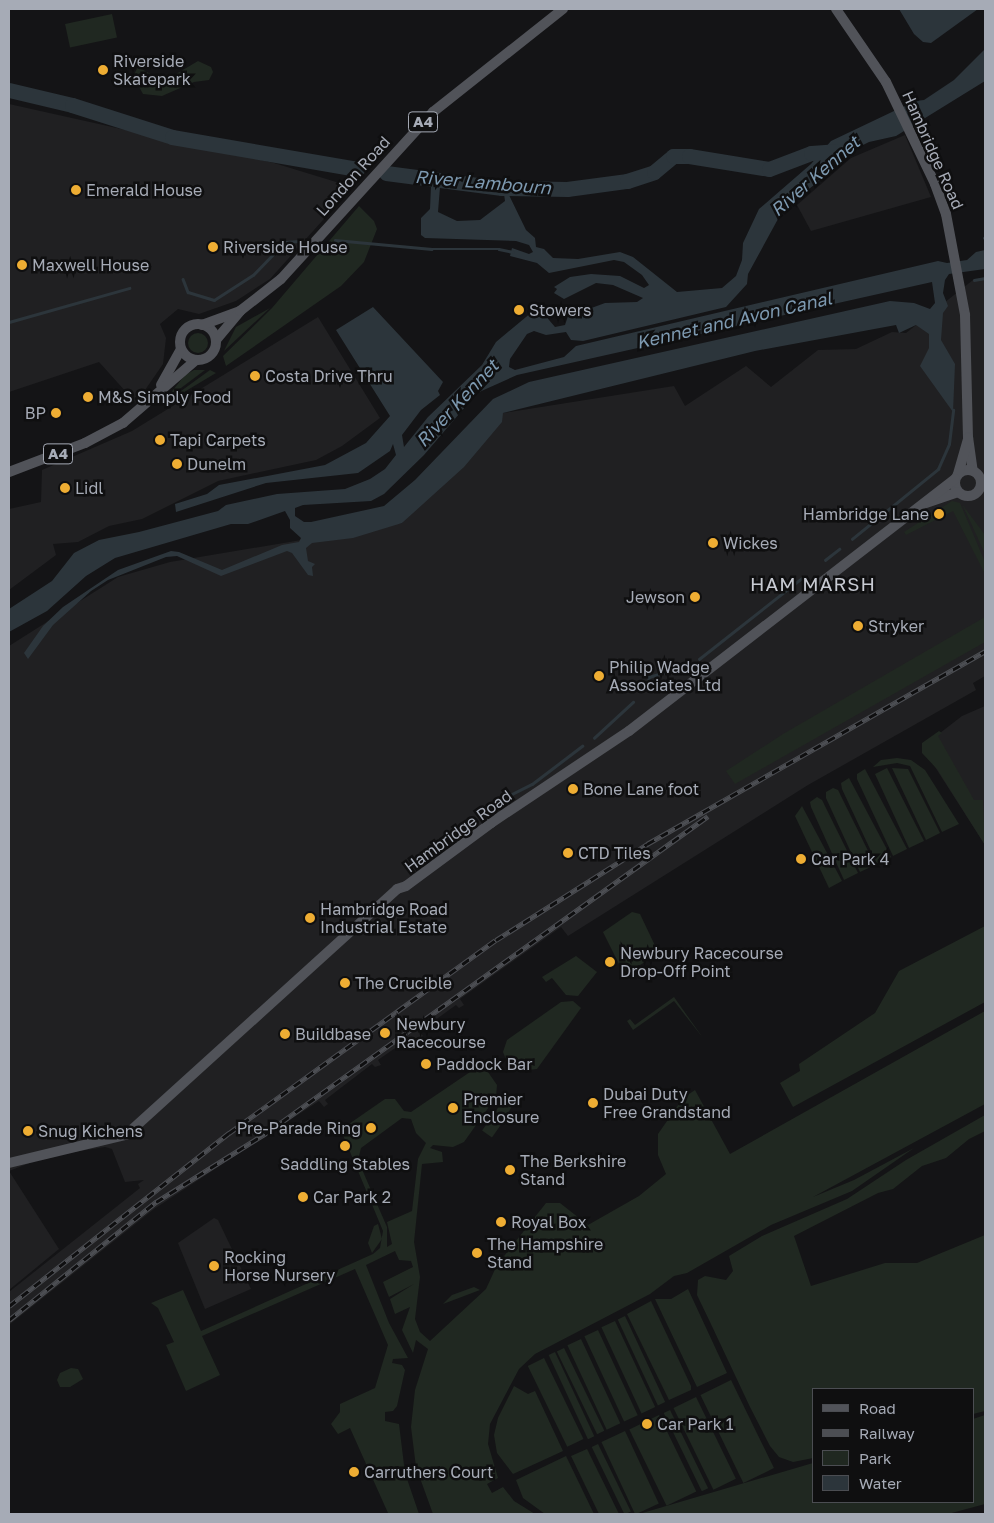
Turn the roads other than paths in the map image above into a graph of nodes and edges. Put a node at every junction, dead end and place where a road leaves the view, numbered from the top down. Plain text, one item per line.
1 (562, 9) edge
2 (836, 9) edge
3 (240, 311) junction
4 (202, 325) junction
5 (216, 340) junction
6 (181, 349) junction
7 (196, 360) junction
8 (158, 393) junction
9 (968, 438) junction
10 (973, 470) junction
11 (9, 472) edge
12 (957, 476) junction
13 (958, 492) junction
14 (925, 504) junction
15 (9, 1163) edge

1 - 3 main road, London Road / A4
2 - 9 main road, Hambridge Road
3 - 4 main road, London Road / A4
3 - 5 main road, London Road / A4
4 - 5 main road
4 - 6 main road, A4
5 - 7 main road, A4
6 - 7 main road
6 - 8 main road, A4
7 - 8 main road, A4
8 - 11 main road, A4
9 - 10 main road, Hambridge Road
9 - 12 main road, Hambridge Road
10 - 12 main road
10 - 13 main road
12 - 13 main road
12 - 14 main road, Hambridge Road
13 - 14 main road, Hambridge Road
14 - 15 main road, Hambridge Road

